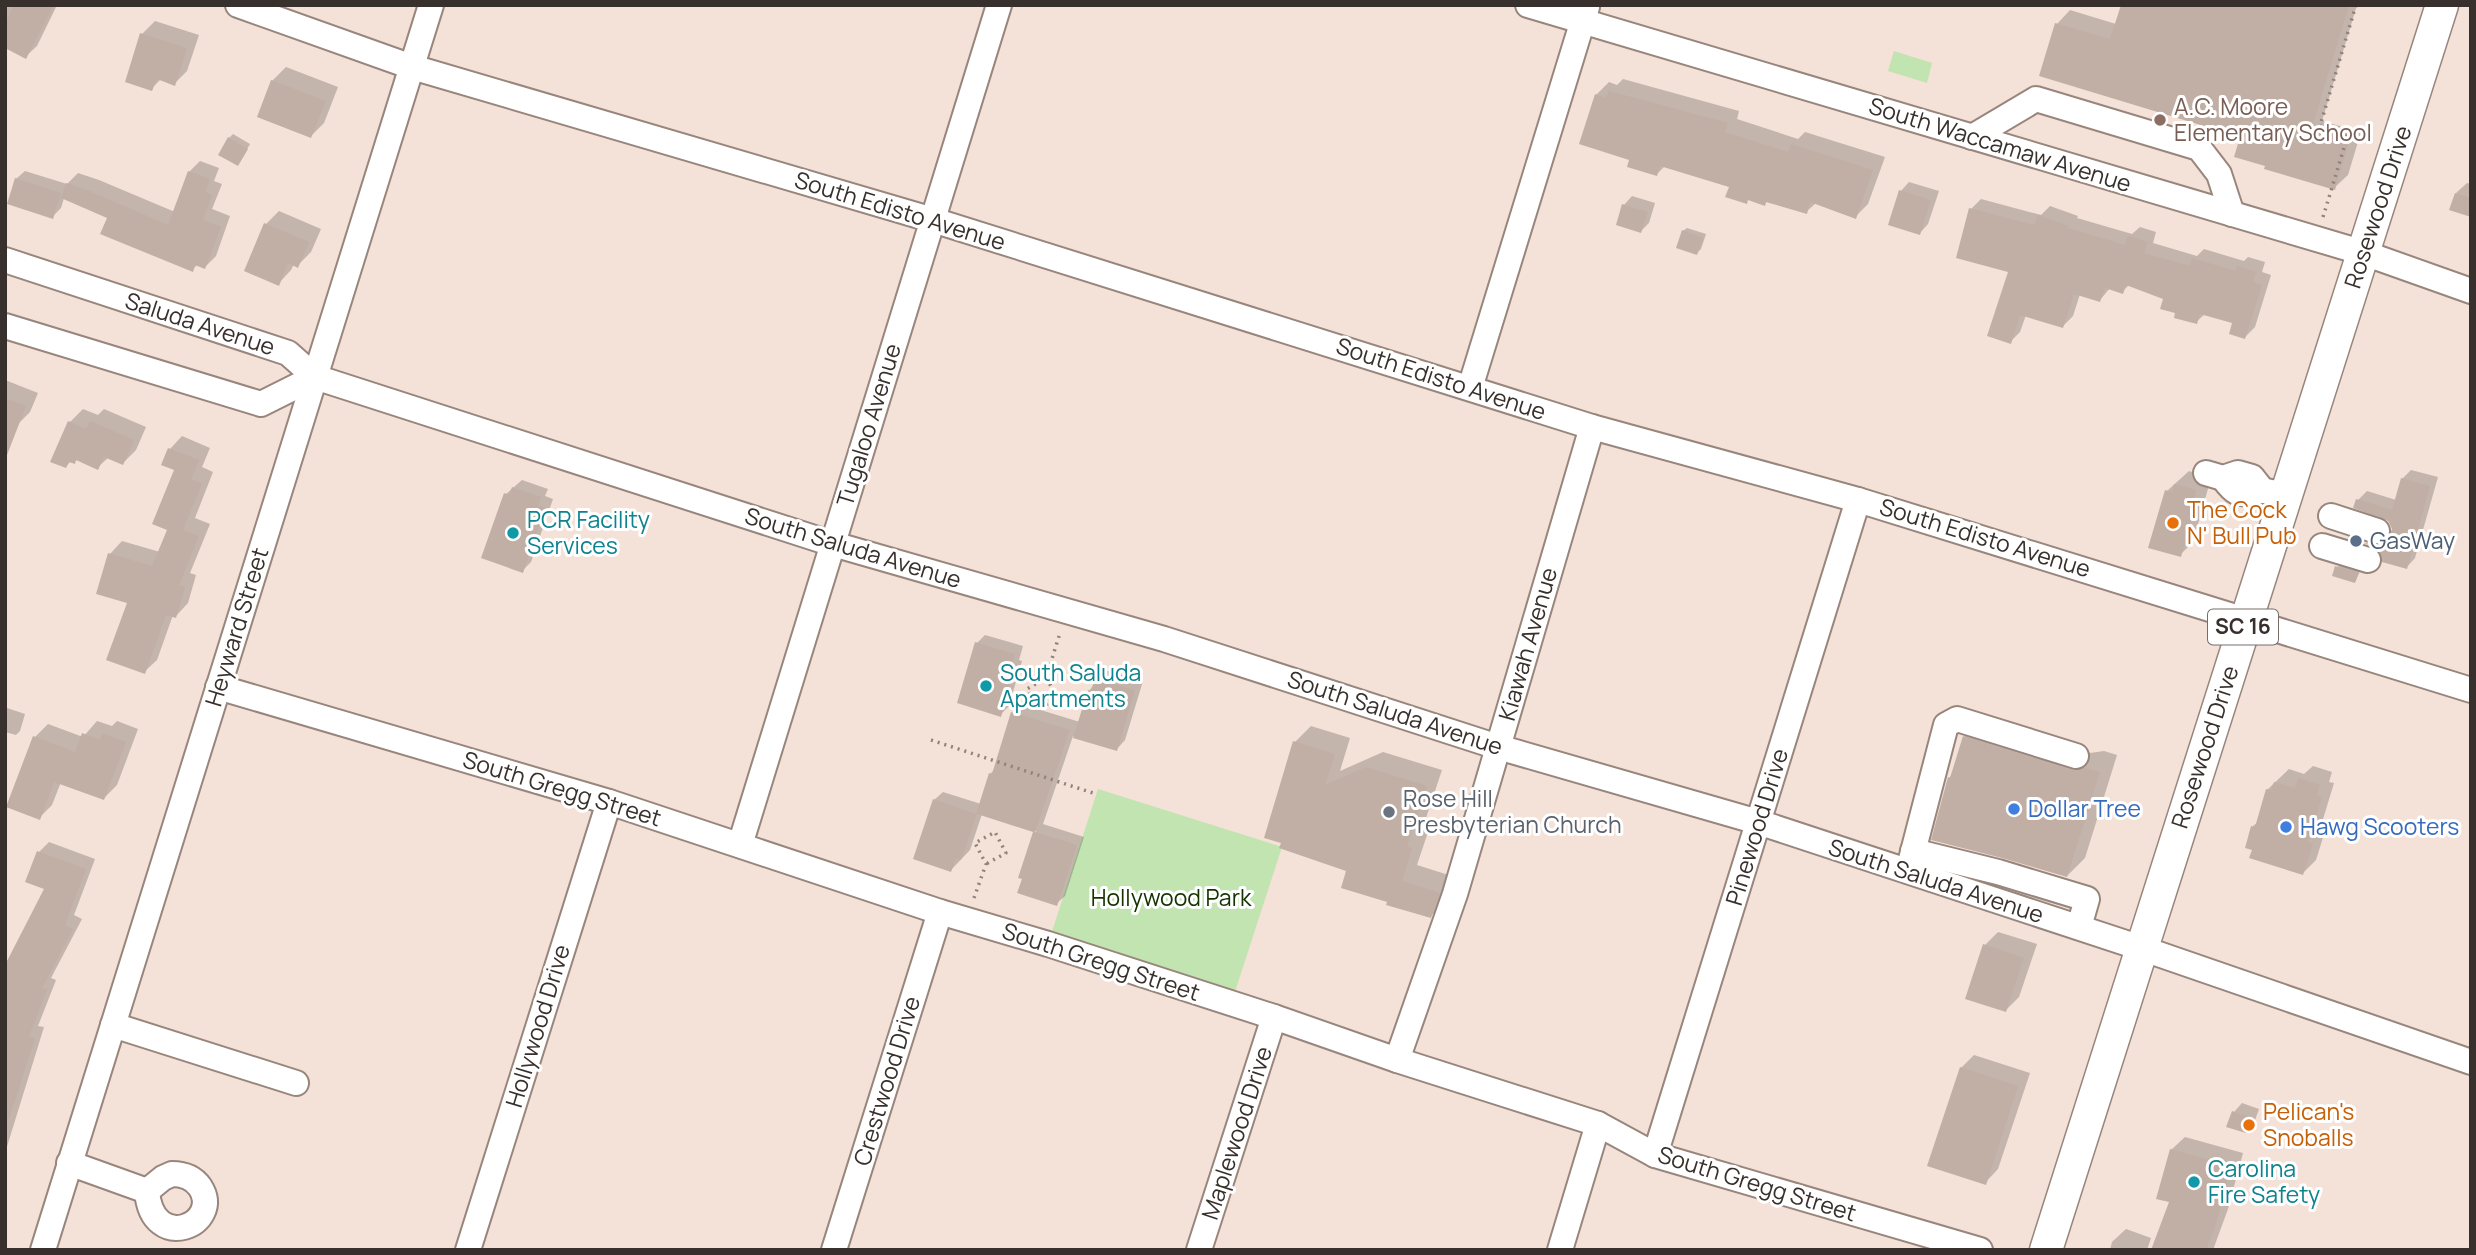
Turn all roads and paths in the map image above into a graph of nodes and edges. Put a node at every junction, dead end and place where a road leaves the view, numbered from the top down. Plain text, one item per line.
1 (238, 5) edge
2 (431, 5) edge
3 (999, 5) edge
4 (1528, 5) edge
5 (2357, 5) edge
6 (2442, 5) edge
7 (1585, 13) edge
8 (412, 67) junction
9 (1972, 137) junction
10 (2232, 214) junction
11 (2323, 217) dead end
12 (933, 220) junction
13 (2364, 253) junction
14 (5, 260) edge
15 (2471, 291) edge
16 (5, 326) edge
17 (315, 377) junction
18 (1470, 388) junction
19 (1592, 427) junction
20 (2215, 475) dead end
21 (2274, 493) junction
22 (1858, 500) junction
23 (2332, 516) dead end
24 (2377, 531) dead end
25 (833, 544) junction
26 (2322, 546) dead end
27 (2368, 560) dead end
28 (2246, 618) junction
29 (1061, 628) dead end
30 (1046, 678) junction
31 (218, 687) junction
32 (2471, 690) edge
33 (931, 740) dead end
34 (1498, 747) junction
35 (2076, 756) dead end
36 (1096, 794) dead end
37 (609, 802) junction
38 (1759, 822) junction
39 (740, 845) junction
40 (1911, 861) junction
41 (986, 864) junction
42 (1973, 866) junction
43 (2037, 884) junction
44 (1966, 890) junction
45 (2028, 911) junction
46 (940, 912) junction
47 (967, 920) junction
48 (2079, 928) junction
49 (2141, 948) junction
50 (1275, 1017) junction
51 (113, 1025) junction
52 (1397, 1060) junction
53 (2471, 1062) edge
54 (296, 1083) dead end
55 (1598, 1124) junction
56 (1655, 1155) junction
57 (69, 1163) junction
58 (147, 1191) dead end
59 (43, 1250) edge
60 (468, 1250) edge
61 (834, 1250) edge
62 (1199, 1250) edge
63 (1560, 1250) edge
64 (1980, 1250) edge
65 (2046, 1250) edge

1 - 8 street, South Edisto Avenue
2 - 8 street, Heyward Street
3 - 12 street, Tugaloo Avenue
4 - 7 street, South Waccamaw Avenue
5 - 11 path
6 - 13 main road, Rosewood Drive / SC 16
7 - 9 street, South Waccamaw Avenue
7 - 18 street
8 - 12 street, South Edisto Avenue
8 - 17 street, Heyward Street
9 - 10 street, South Waccamaw Avenue
9 - 10 street
10 - 13 street, South Waccamaw Avenue
12 - 18 street, South Edisto Avenue
12 - 25 street, Tugaloo Avenue
13 - 15 street, South Waccamaw Avenue
13 - 21 main road, Rosewood Drive / SC 16
14 - 17 street, Saluda Avenue
16 - 17 street
17 - 25 street, South Saluda Avenue
17 - 31 street, Heyward Street
18 - 19 street, South Edisto Avenue
19 - 22 street, South Edisto Avenue
19 - 34 street, Kiawah Avenue
20 - 21 street
21 - 28 main road, Rosewood Drive / SC 16
22 - 28 street, South Edisto Avenue
22 - 38 street, Pinewood Drive
23 - 24 street
25 - 34 street, South Saluda Avenue
25 - 39 street, Tugaloo Avenue
26 - 27 street
28 - 32 street, South Edisto Avenue
28 - 49 main road, Rosewood Drive / SC 16
29 - 30 path
30 - 30 path
31 - 37 street, South Gregg Street
31 - 51 street, Heyward Street
33 - 36 path
34 - 38 street, South Saluda Avenue
34 - 52 street, Kiawah Avenue
35 - 40 street
37 - 39 street, South Gregg Street
37 - 60 street, Hollywood Drive
38 - 40 street, South Saluda Avenue
38 - 56 street, Pinewood Drive
39 - 46 street, South Gregg Street
40 - 42 street
40 - 44 street, South Saluda Avenue
41 - 41 path
41 - 47 path
42 - 43 street
42 - 44 street
43 - 45 street
43 - 48 street
44 - 45 street, South Saluda Avenue
45 - 48 street, South Saluda Avenue
46 - 47 street, South Gregg Street
46 - 61 street, Crestwood Drive
47 - 50 street, South Gregg Street
48 - 49 street, South Saluda Avenue
49 - 53 street, South Saluda Avenue
49 - 65 main road, Rosewood Drive / SC 16
50 - 52 street, South Gregg Street
50 - 62 street, Maplewood Drive
51 - 54 street
51 - 57 street, Heyward Street
52 - 55 street, South Gregg Street
55 - 56 street, South Gregg Street
55 - 63 street
56 - 64 street, South Gregg Street
57 - 58 street
57 - 59 street, Heyward Street

